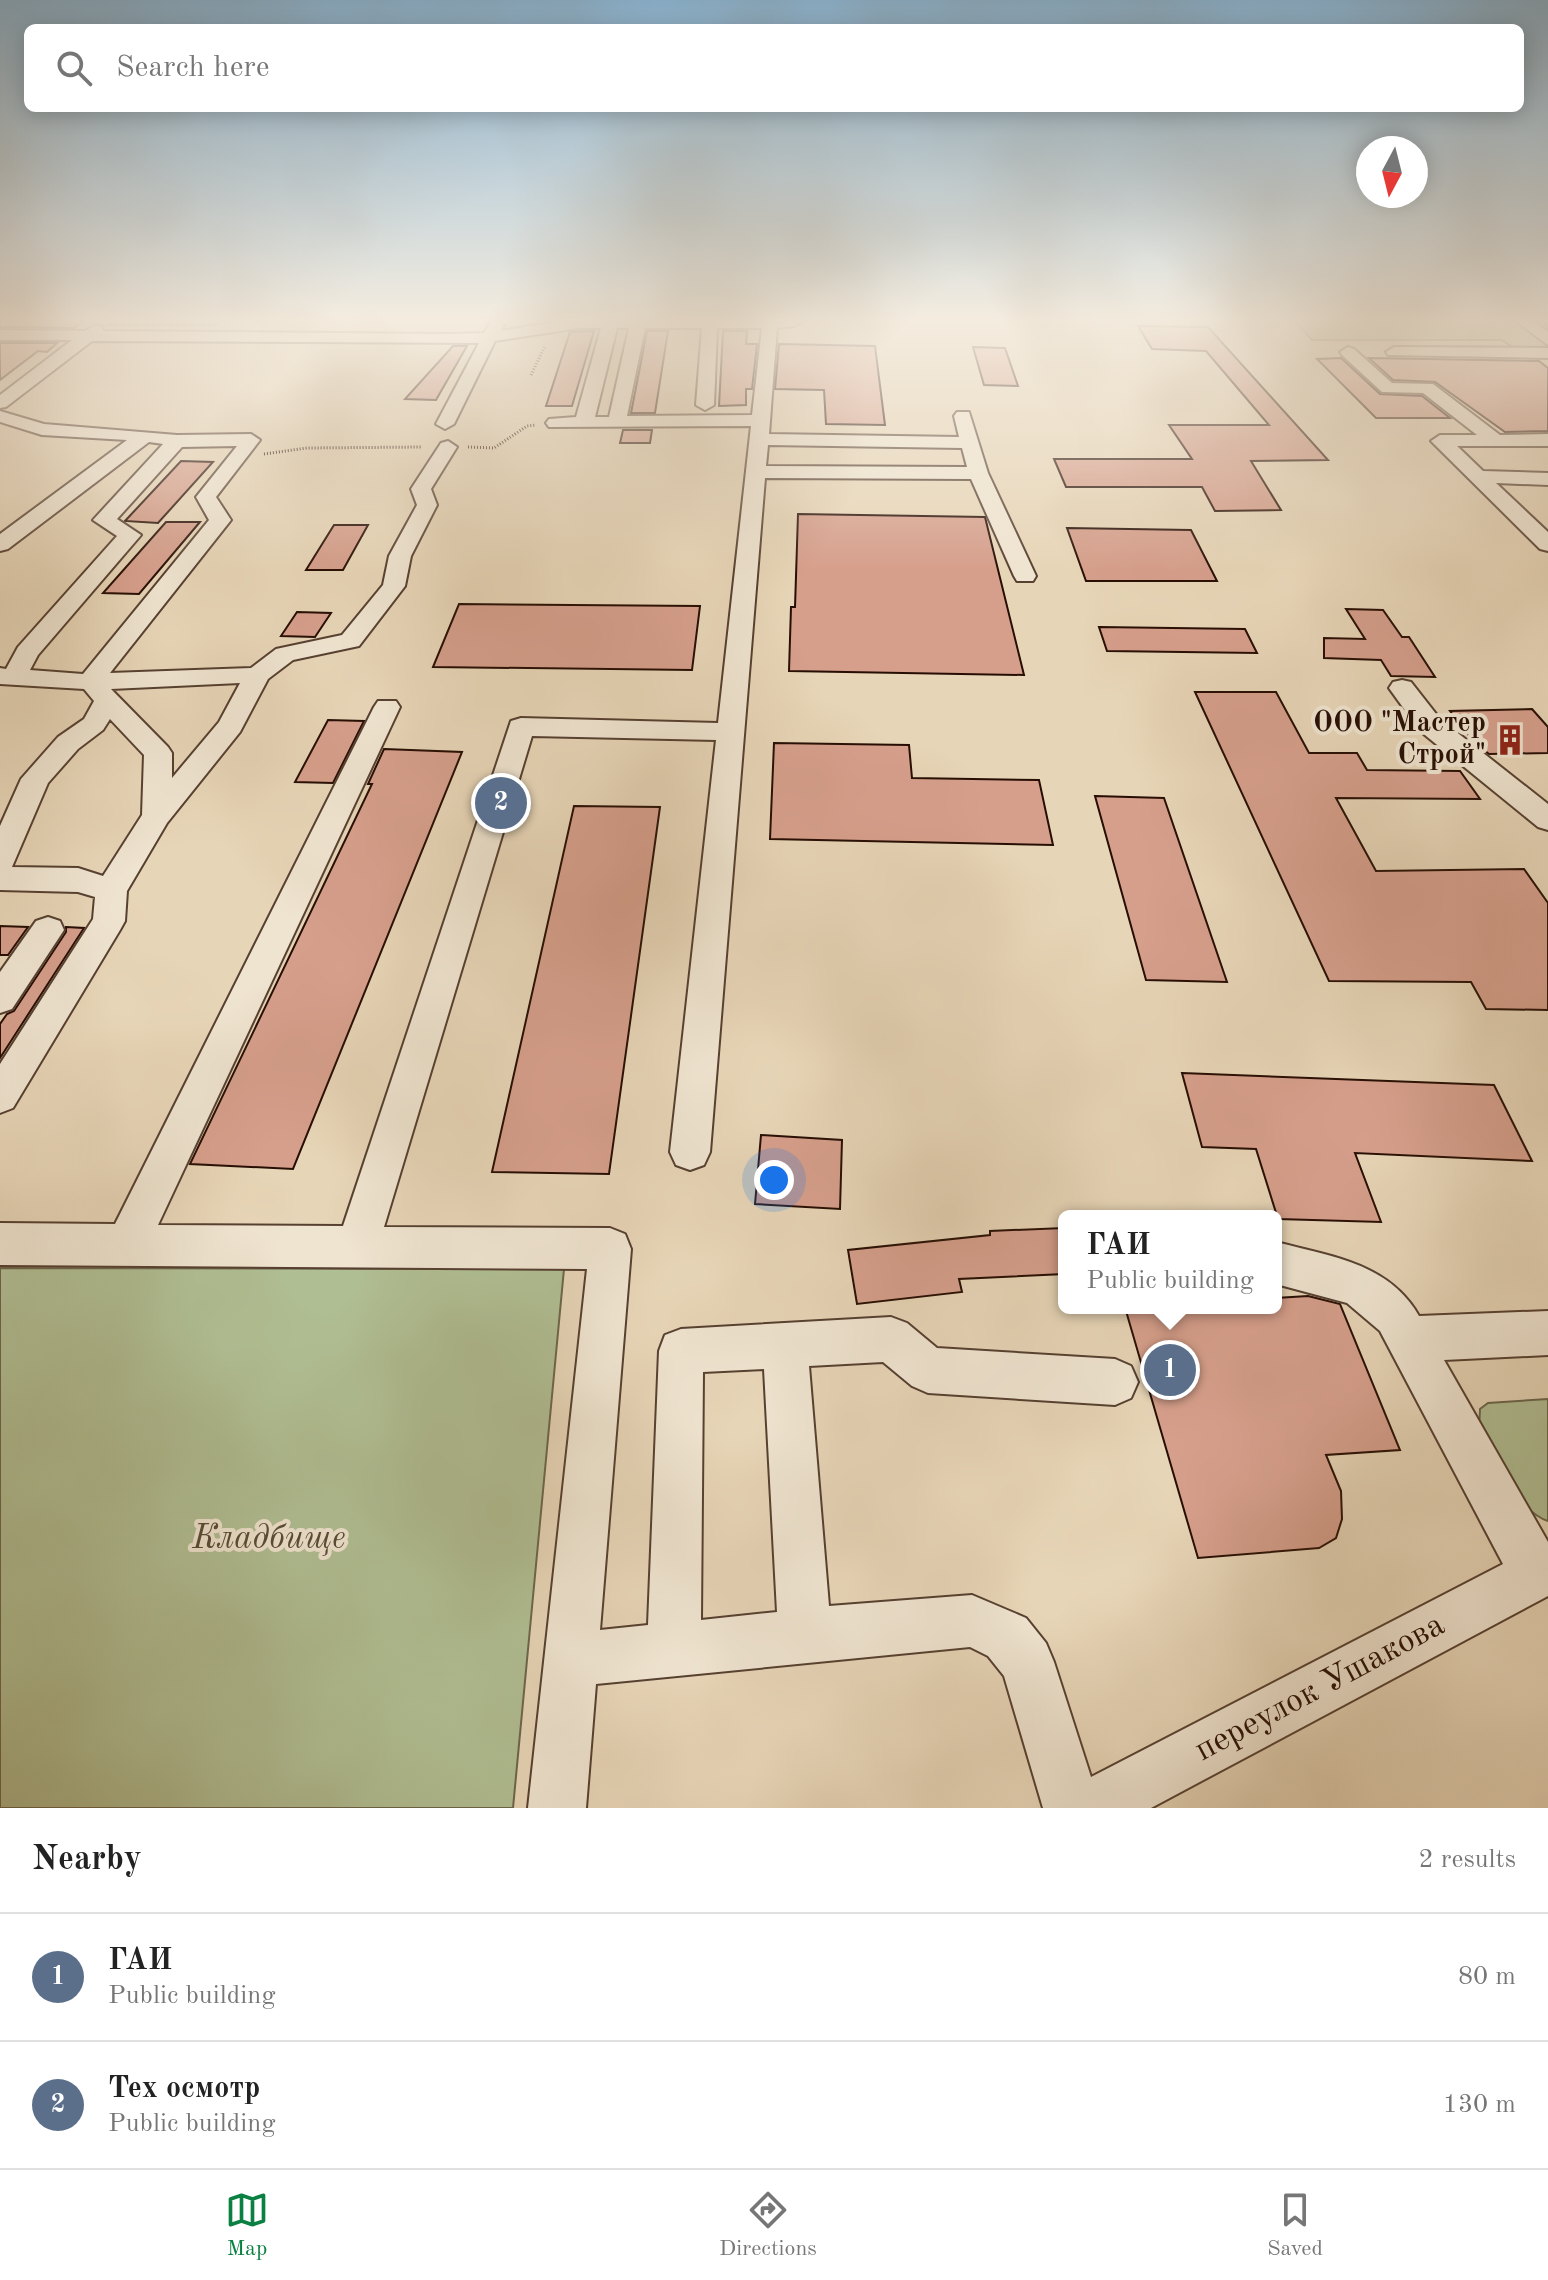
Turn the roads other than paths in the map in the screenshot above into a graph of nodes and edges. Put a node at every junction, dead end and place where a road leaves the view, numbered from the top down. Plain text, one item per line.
1 (456, 402) edge
2 (589, 402) edge
3 (621, 402) edge
4 (762, 402) edge
5 (1446, 402) edge
6 (0, 416) edge
7 (963, 416) dead end
8 (617, 422) junction
9 (555, 423) road end
10 (584, 423) junction
11 (445, 424) dead end
12 (145, 436) junction
13 (1495, 440) junction
14 (1548, 440) edge
15 (177, 441) junction
16 (970, 443) junction
17 (448, 447) road end
18 (758, 447) junction
19 (978, 473) junction
20 (1477, 477) junction
21 (1548, 479) edge
22 (0, 544) edge
23 (1548, 544) edge
24 (1025, 576) dead end
25 (257, 675) junction
26 (7, 676) edge
27 (1402, 688) dead end
28 (98, 691) junction
29 (387, 707) dead end
30 (732, 732) junction
31 (157, 816) junction
32 (1548, 820) edge
33 (0, 860) edge
34 (0, 878) edge
35 (111, 890) junction
36 (48, 930) dead end
37 (11, 967) edge
38 (0, 999) edge
39 (0, 1096) edge
40 (690, 1152) dead end
41 (0, 1244) edge
42 (127, 1245) junction
43 (357, 1247) junction
44 (1282, 1265) edge
45 (1548, 1333) edge
46 (1408, 1339) junction
47 (785, 1345) junction
48 (1115, 1382) dead end
49 (1542, 1571) edge
50 (805, 1635) junction
51 (674, 1649) junction
52 (571, 1660) junction
53 (557, 1808) edge
54 (1072, 1808) edge
55 (1092, 1808) edge

1 - 11 street
2 - 10 street
3 - 8 street
4 - 18 street
5 - 13 street
6 - 12 street
7 - 16 street
8 - 10 street
8 - 18 street
9 - 10 street
12 - 15 street
12 - 22 street
13 - 14 street
13 - 20 street
15 - 26 street
15 - 28 street
16 - 18 street
16 - 19 street
17 - 25 street
18 - 19 street
18 - 30 street
19 - 24 street
20 - 21 street
20 - 23 street
25 - 28 street
25 - 31 street
26 - 28 street
27 - 32 street
28 - 31 street
28 - 33 street
29 - 42 street
30 - 40 street
30 - 43 street
31 - 35 street
34 - 35 street
35 - 39 street
36 - 37 street
37 - 38 street
41 - 42 street
42 - 43 street
43 - 52 street
44 - 46 street
45 - 46 street
46 - 49 street
47 - 48 street
47 - 50 street
47 - 51 street
49 - 55 street, переулок Ушакова
50 - 51 street
50 - 54 street
51 - 52 street
52 - 53 street

